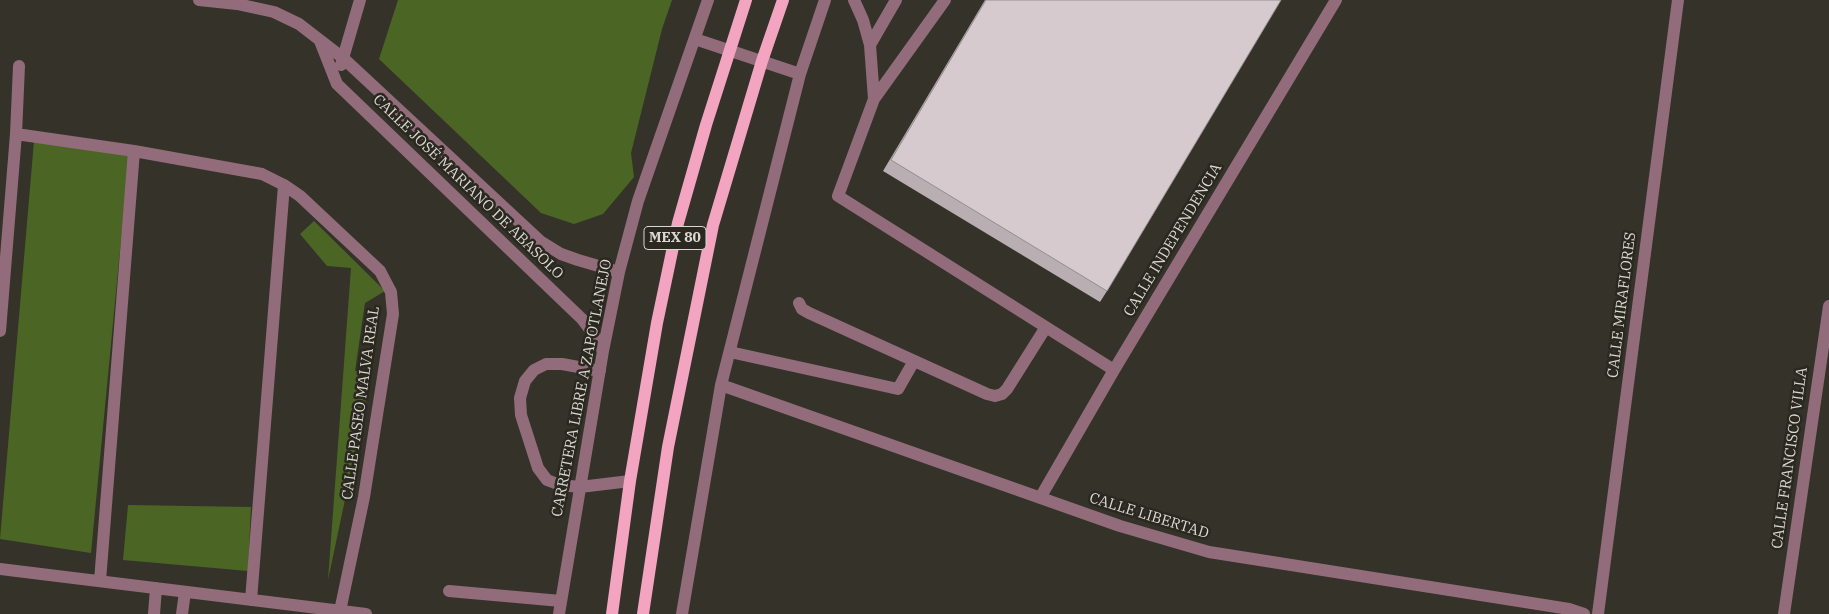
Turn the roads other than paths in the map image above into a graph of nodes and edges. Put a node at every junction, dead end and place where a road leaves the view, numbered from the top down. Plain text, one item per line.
1 (198, 0) edge
2 (360, 0) edge
3 (708, 0) edge
4 (746, 0) edge
5 (783, 0) edge
6 (825, 0) edge
7 (854, 0) edge
8 (896, 0) edge
9 (945, 0) edge
10 (1336, 0) edge
11 (1678, 0) edge
12 (695, 39) junction
13 (320, 41) junction
14 (870, 45) junction
15 (730, 50) junction
16 (343, 58) junction
17 (762, 61) junction
18 (19, 66) dead end
19 (800, 74) junction
20 (336, 84) junction
21 (874, 99) junction
22 (16, 134) junction
23 (134, 151) junction
24 (284, 185) junction
25 (619, 272) junction
26 (799, 303) dead end
27 (1829, 306) edge
28 (1046, 327) junction
29 (0, 331) edge
30 (603, 351) junction
31 (730, 352) junction
32 (914, 361) junction
33 (1114, 370) junction
34 (600, 371) junction
35 (721, 386) junction
36 (630, 481) junction
37 (580, 486) junction
38 (1040, 498) junction
39 (0, 569) edge
40 (100, 581) junction
41 (156, 588) junction
42 (185, 592) junction
43 (449, 592) dead end
44 (250, 600) junction
45 (560, 608) edge
46 (340, 611) junction
47 (1568, 612) edge
48 (154, 614) edge
49 (182, 614) edge
50 (366, 614) edge
51 (612, 614) edge
52 (643, 614) edge
53 (682, 614) edge
54 (1584, 614) edge
55 (1598, 614) edge
56 (1784, 614) edge

1 - 13 street, CALLE JOSÉ MARIANO DE ABASOLO
2 - 16 street
3 - 12 street, CARRETERA LIBRE A ZAPOTLANEJO
4 - 15 main road, MEX 80
5 - 17 main road, MEX 80
6 - 19 street
7 - 14 street
8 - 14 street
9 - 21 street
10 - 33 street, CALLE INDEPENDENCIA
11 - 55 street, CALLE MIRAFLORES
12 - 15 street
12 - 25 street, CARRETERA LIBRE A ZAPOTLANEJO
13 - 16 street, CALLE JOSÉ MARIANO DE ABASOLO
13 - 20 street, CALLE JOSÉ MARIANO DE ABASOLO
14 - 21 street
15 - 17 street
15 - 36 main road, MEX 80
16 - 20 street
16 - 25 street, CALLE JOSÉ MARIANO DE ABASOLO
17 - 19 street
17 - 52 main road, MEX 80
18 - 22 street
19 - 31 street
20 - 30 street, CALLE JOSÉ MARIANO DE ABASOLO
21 - 28 street
22 - 23 street, CALLE PASEO MALVA REAL
22 - 29 street
23 - 24 street, CALLE PASEO MALVA REAL
23 - 40 street
24 - 44 street
24 - 46 street, CALLE PASEO MALVA REAL
25 - 30 street, CARRETERA LIBRE A ZAPOTLANEJO
26 - 32 street
27 - 56 street, CALLE FRANCISCO VILLA
28 - 32 street
28 - 33 street
30 - 34 street, CARRETERA LIBRE A ZAPOTLANEJO
31 - 32 street
31 - 35 street
33 - 38 street, CALLE INDEPENDENCIA
34 - 37 street, CARRETERA LIBRE A ZAPOTLANEJO
34 - 37 street
35 - 38 street, CALLE LIBERTAD
35 - 53 street
36 - 37 street
36 - 51 main road, MEX 80
37 - 45 street, CARRETERA LIBRE A ZAPOTLANEJO
38 - 47 street, CALLE LIBERTAD
39 - 40 street
40 - 41 street
41 - 42 street
41 - 48 street
42 - 44 street
42 - 49 street
43 - 45 street
44 - 46 street
46 - 50 street
47 - 54 street, CALLE LIBERTAD

